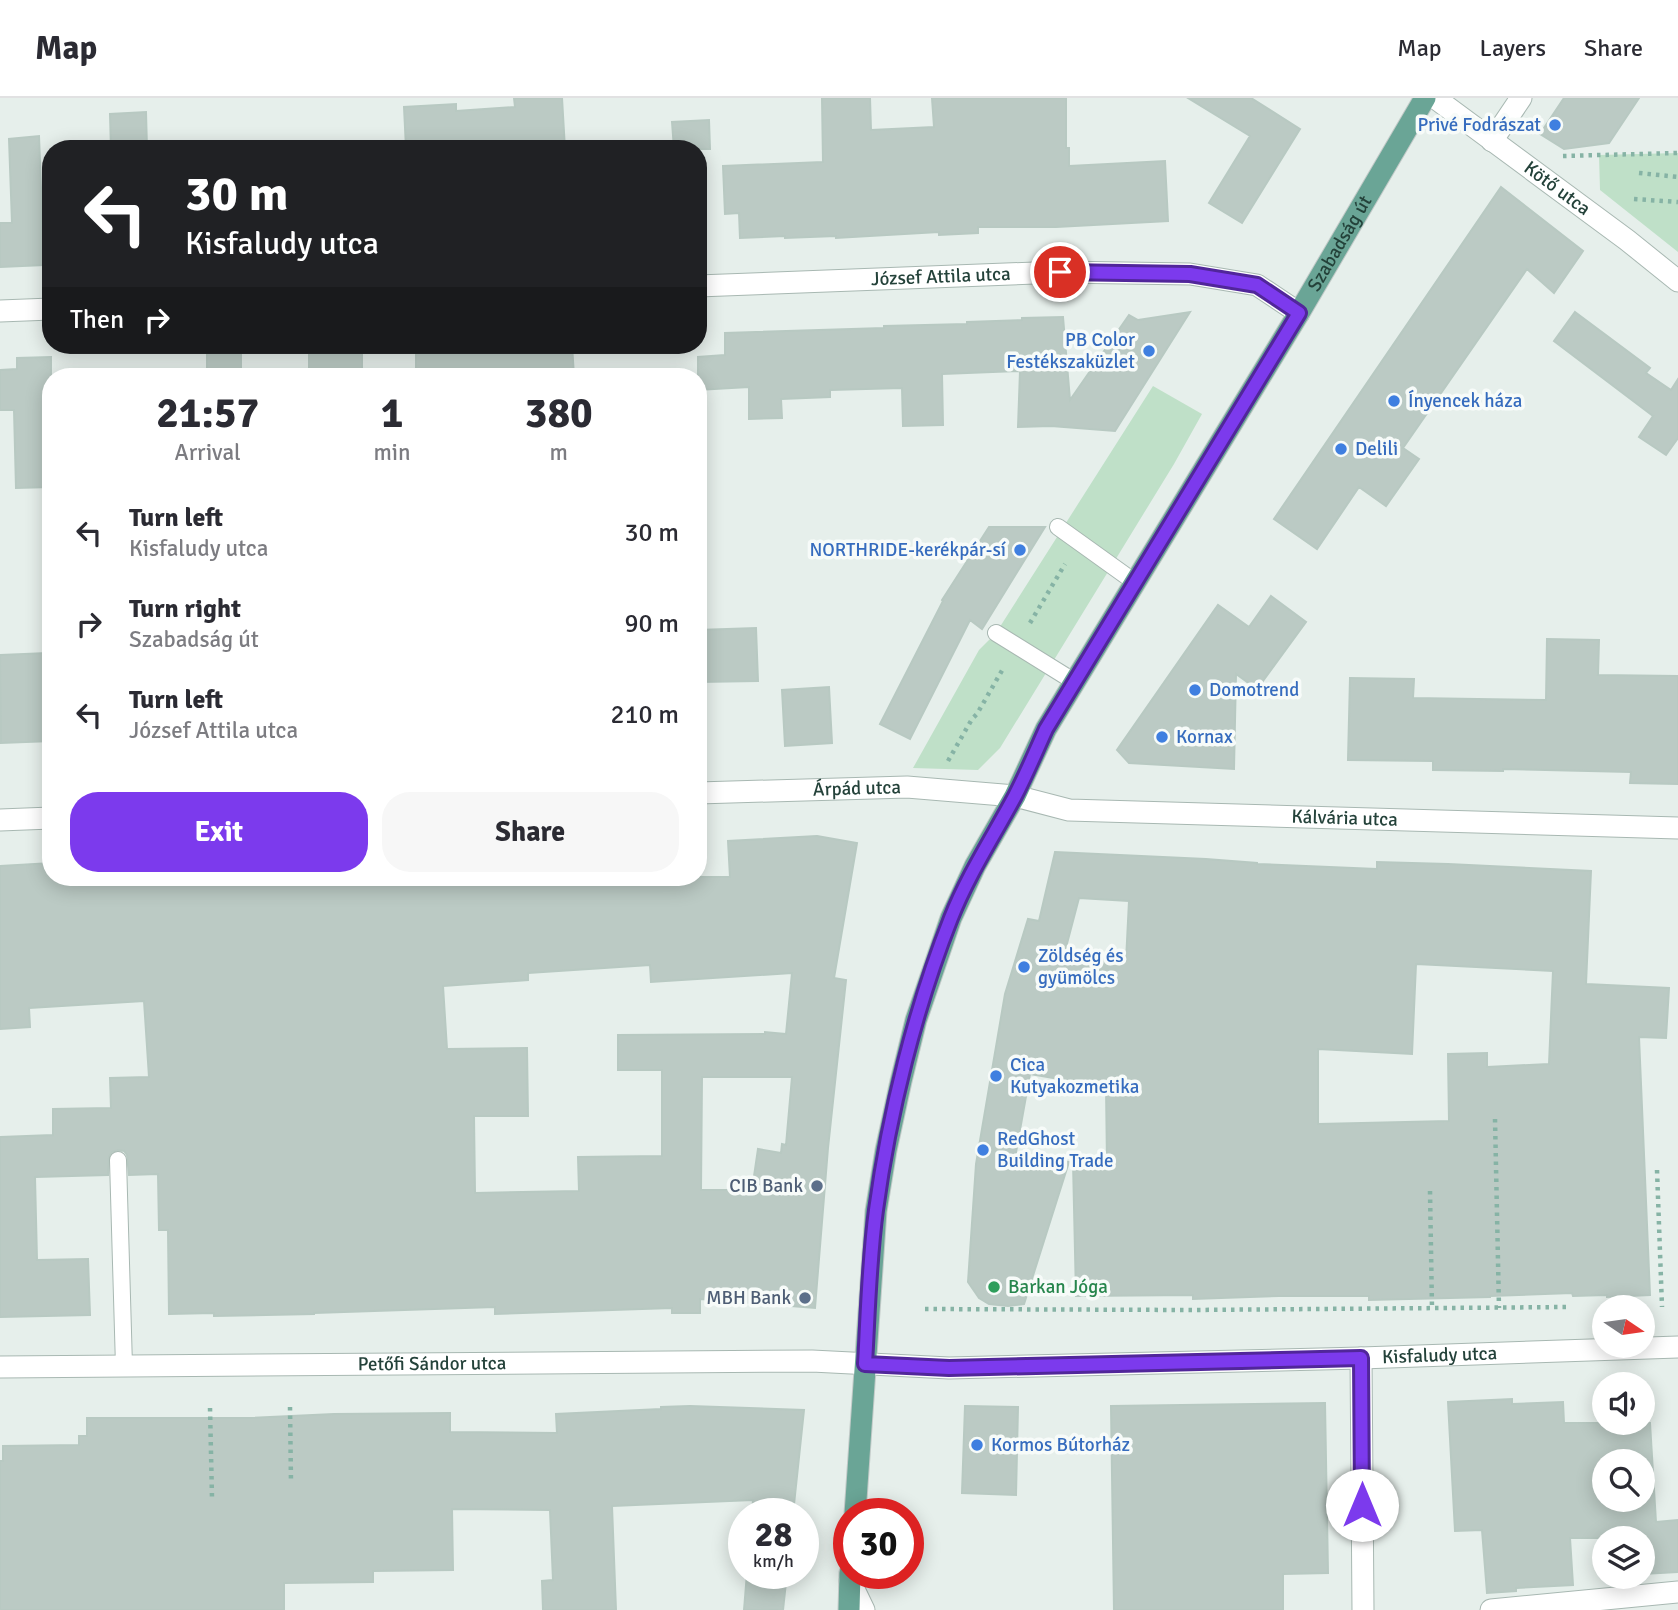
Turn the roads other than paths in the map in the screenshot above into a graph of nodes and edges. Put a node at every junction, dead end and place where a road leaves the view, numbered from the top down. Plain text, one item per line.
1 (1425, 98) edge
2 (1435, 98) edge
3 (1521, 98) edge
4 (1492, 141) junction
5 (1678, 281) edge
6 (707, 286) edge
7 (42, 309) edge
8 (0, 311) edge
9 (1299, 313) junction
10 (1058, 527) dead end
11 (1136, 583) junction
12 (996, 633) dead end
13 (1075, 682) junction
14 (707, 793) edge
15 (1015, 796) junction
16 (42, 818) edge
17 (0, 820) edge
18 (1678, 828) edge
19 (118, 1160) dead end
20 (1678, 1347) edge
21 (1361, 1358) junction
22 (865, 1364) junction
23 (124, 1366) junction
24 (0, 1367) edge
25 (856, 1498) edge
26 (850, 1589) edge
27 (855, 1589) edge
28 (1678, 1592) edge
29 (849, 1610) edge
30 (864, 1610) edge
31 (1363, 1610) edge
32 (1491, 1610) edge

1 - 9 main road, Szabadság út
2 - 4 street, Kötő utca
3 - 4 street
4 - 5 street, Kötő utca
6 - 9 street, József Attila utca
7 - 8 street
9 - 11 main road, Szabadság út
10 - 11 lane
11 - 13 main road, Szabadság út
12 - 13 lane
13 - 15 main road, Szabadság út
14 - 15 street, Árpád utca
15 - 18 street, Kálvária utca
15 - 22 main road, Szabadság út
16 - 17 street
19 - 23 lane
20 - 21 street, Kisfaludy utca
21 - 22 street, Kisfaludy utca
21 - 31 street
22 - 23 street, Petőfi Sándor utca
22 - 25 main road, Szabadság út
23 - 24 street, Petőfi Sándor utca
26 - 29 main road
27 - 30 street
28 - 32 street

